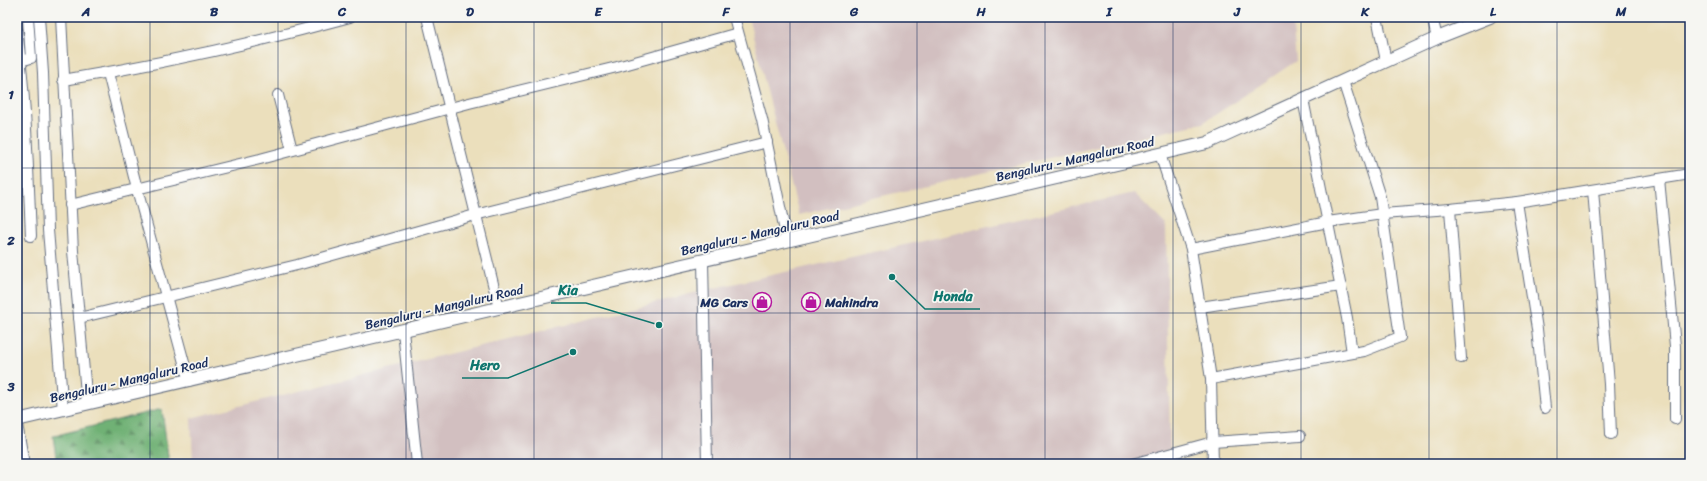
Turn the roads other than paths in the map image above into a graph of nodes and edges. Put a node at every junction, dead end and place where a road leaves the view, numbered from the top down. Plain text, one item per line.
1 (28, 17) edge
2 (39, 17) edge
3 (61, 17) edge
4 (350, 17) edge
5 (427, 17) edge
6 (734, 17) edge
7 (1377, 17) edge
8 (1432, 17) edge
9 (1490, 17) edge
10 (17, 31) edge
11 (738, 33) junction
12 (1437, 38) junction
13 (1386, 61) junction
14 (19, 62) edge
15 (108, 72) junction
16 (63, 80) junction
17 (1343, 81) junction
18 (278, 95) dead end
19 (1303, 99) junction
20 (449, 108) junction
21 (766, 142) junction
22 (22, 143) edge
23 (292, 150) junction
24 (1160, 154) junction
25 (1690, 174) edge
26 (1659, 179) junction
27 (137, 189) junction
28 (1593, 190) junction
29 (1517, 202) junction
30 (70, 205) junction
31 (1450, 209) junction
32 (1382, 214) junction
33 (475, 215) junction
34 (1328, 222) junction
35 (31, 236) dead end
36 (787, 241) junction
37 (1191, 249) junction
38 (703, 261) junction
39 (1341, 286) junction
40 (166, 296) junction
41 (1200, 307) junction
42 (499, 308) junction
43 (79, 318) junction
44 (403, 331) junction
45 (1352, 353) junction
46 (1461, 358) dead end
47 (1211, 378) junction
48 (189, 381) junction
49 (87, 404) junction
50 (1545, 408) dead end
51 (63, 410) junction
52 (1675, 419) dead end
53 (17, 420) edge
54 (17, 424) edge
55 (1611, 434) dead end
56 (1300, 436) dead end
57 (1213, 442) junction
58 (24, 464) edge
59 (417, 464) edge
60 (707, 464) edge
61 (1132, 464) edge
62 (1214, 464) edge

1 - 14 street
2 - 51 street
3 - 16 street
4 - 15 street
5 - 20 street
6 - 11 street
7 - 13 street
8 - 12 street
9 - 12 street, Bengaluru - Mangaluru Road
10 - 14 street
11 - 20 street
11 - 21 street
12 - 13 street, Bengaluru - Mangaluru Road
13 - 17 street, Bengaluru - Mangaluru Road
14 - 22 street
15 - 16 street
15 - 27 street
16 - 30 street
17 - 19 street, Bengaluru - Mangaluru Road
17 - 32 street
18 - 23 street
19 - 24 street, Bengaluru - Mangaluru Road
19 - 34 street
20 - 23 street
20 - 33 street
21 - 33 street
21 - 36 street
22 - 35 street
23 - 27 street
24 - 36 street, Bengaluru - Mangaluru Road
24 - 37 street
25 - 26 street
26 - 28 street
26 - 52 street
27 - 30 street
27 - 40 street
28 - 29 street
28 - 55 street
29 - 31 street
29 - 50 street
30 - 43 street
31 - 32 street
31 - 46 street
32 - 34 street
32 - 45 street
33 - 40 street
33 - 42 street
34 - 37 street
34 - 39 street
36 - 38 street, Bengaluru - Mangaluru Road
37 - 41 street
38 - 42 street, Bengaluru - Mangaluru Road
38 - 60 street
39 - 41 street
39 - 45 street
40 - 43 street
40 - 48 street
41 - 47 street
42 - 44 street, Bengaluru - Mangaluru Road
43 - 49 street
44 - 48 street, Bengaluru - Mangaluru Road
44 - 59 street
45 - 47 street
47 - 57 street
48 - 49 street, Bengaluru - Mangaluru Road
49 - 51 street, Bengaluru - Mangaluru Road
51 - 53 street, Bengaluru - Mangaluru Road
54 - 58 street
56 - 57 street
57 - 61 street
57 - 62 street

